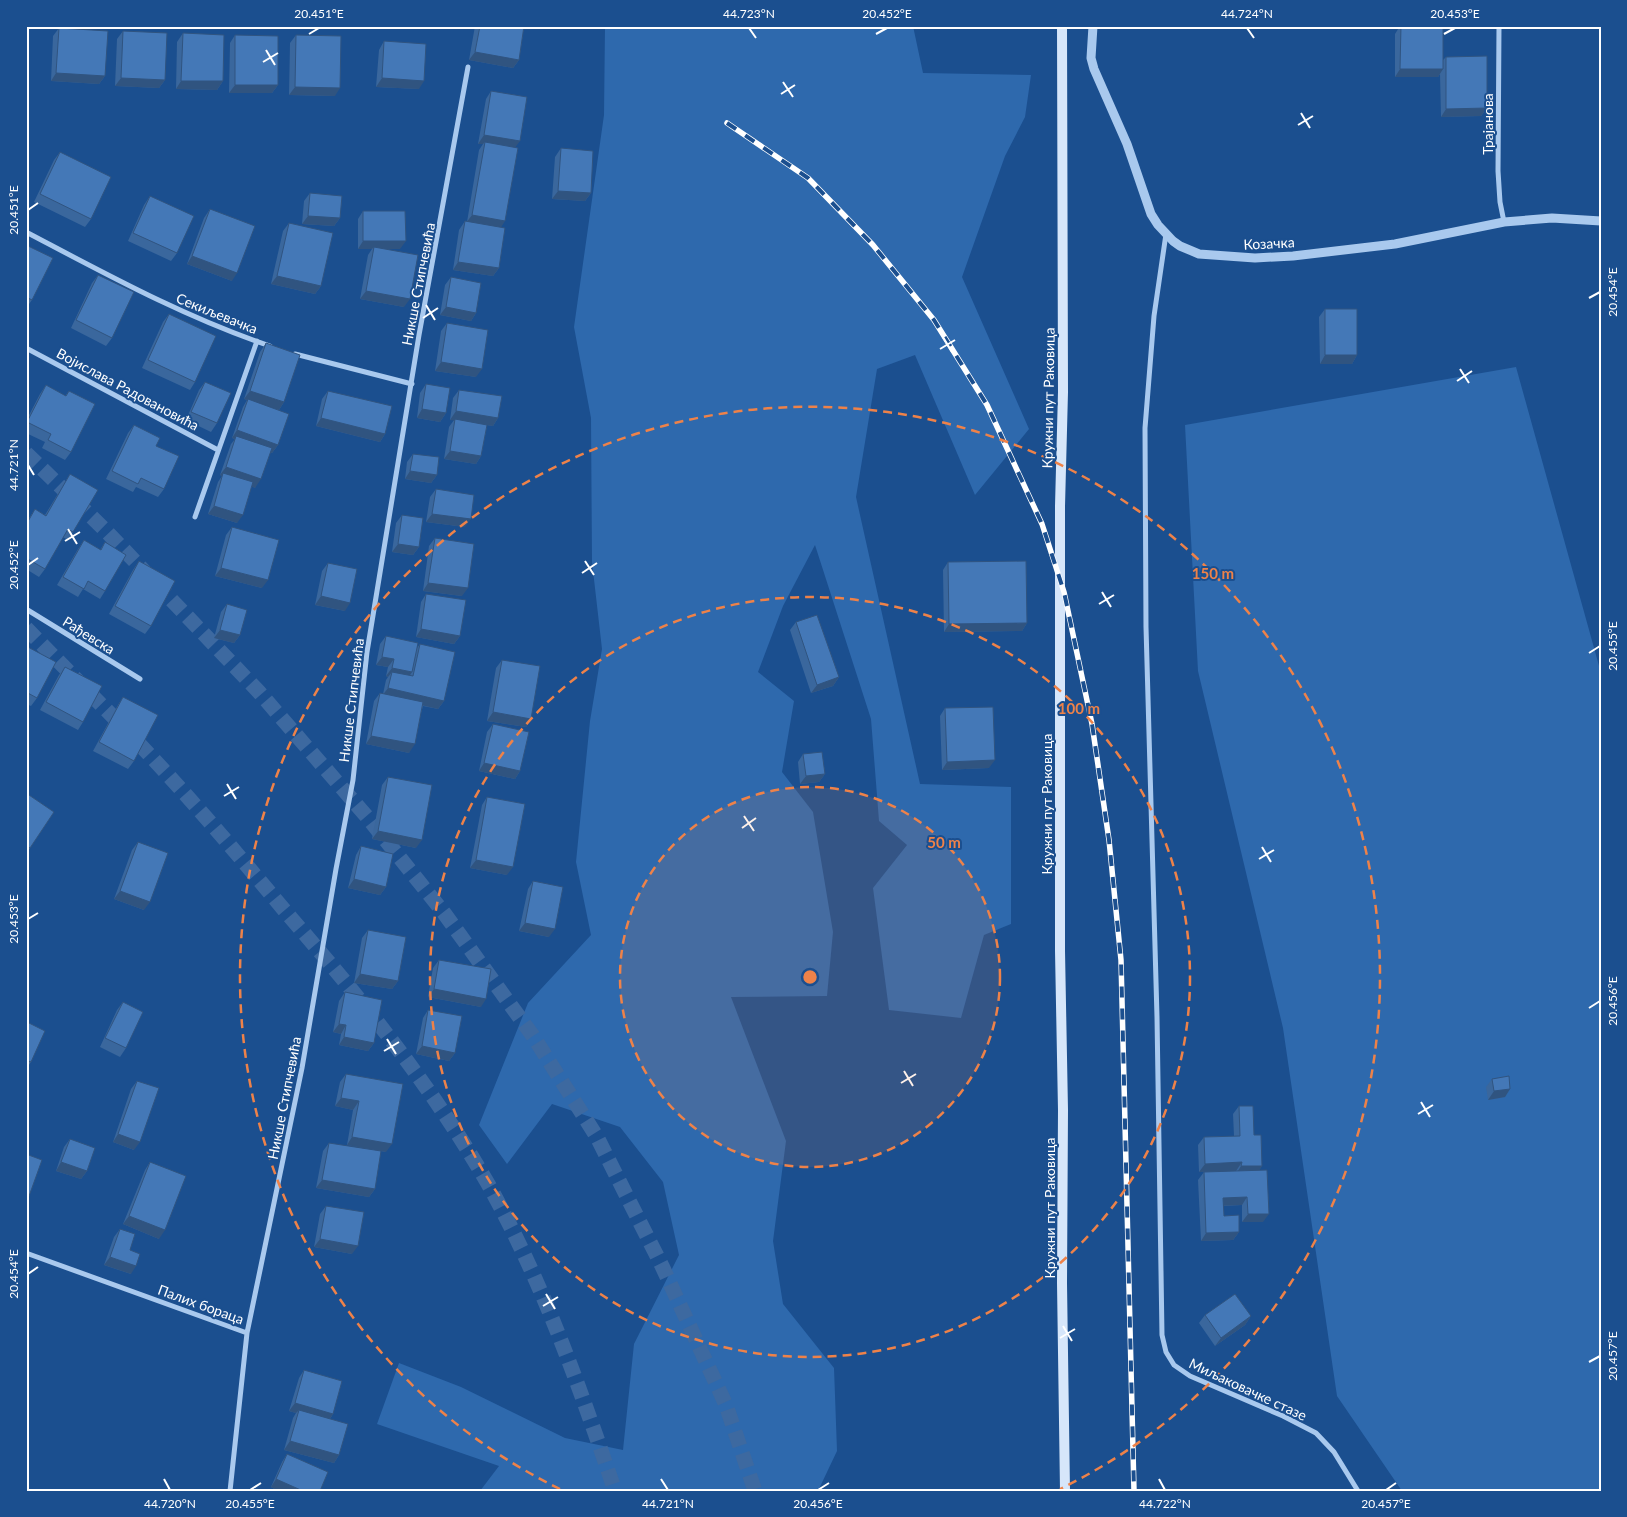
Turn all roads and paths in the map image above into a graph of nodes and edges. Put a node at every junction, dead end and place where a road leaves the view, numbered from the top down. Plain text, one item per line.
1 (1062, 26) edge
2 (1093, 26) edge
3 (1499, 26) edge
4 (468, 67) dead end
5 (1601, 221) edge
6 (1504, 222) junction
7 (26, 232) edge
8 (1166, 234) junction
9 (258, 341) junction
10 (274, 347) edge
11 (26, 348) edge
12 (290, 352) edge
13 (412, 384) junction
14 (218, 450) junction
15 (195, 517) dead end
16 (26, 610) edge
17 (140, 679) dead end
18 (26, 1253) edge
19 (247, 1333) junction
20 (230, 1491) edge
21 (1065, 1491) edge
22 (1358, 1491) edge

1 - 21 main road, Кружни пут Раковица
2 - 8 street, Козачка
3 - 6 street, Трајанова
4 - 13 street, Никше Стипчевића
5 - 6 street, Козачка
6 - 8 street, Козачка
7 - 9 street, Секиљевачка
8 - 22 street, Миљаковачке стазе
9 - 10 street, Секиљевачка
9 - 14 street
11 - 14 street, Војислава Радовановића
12 - 13 street
13 - 19 street, Никше Стипчевића
14 - 15 street
16 - 17 street, Рађевска
18 - 19 street, Палих бораца
19 - 20 street, Палих бораца

